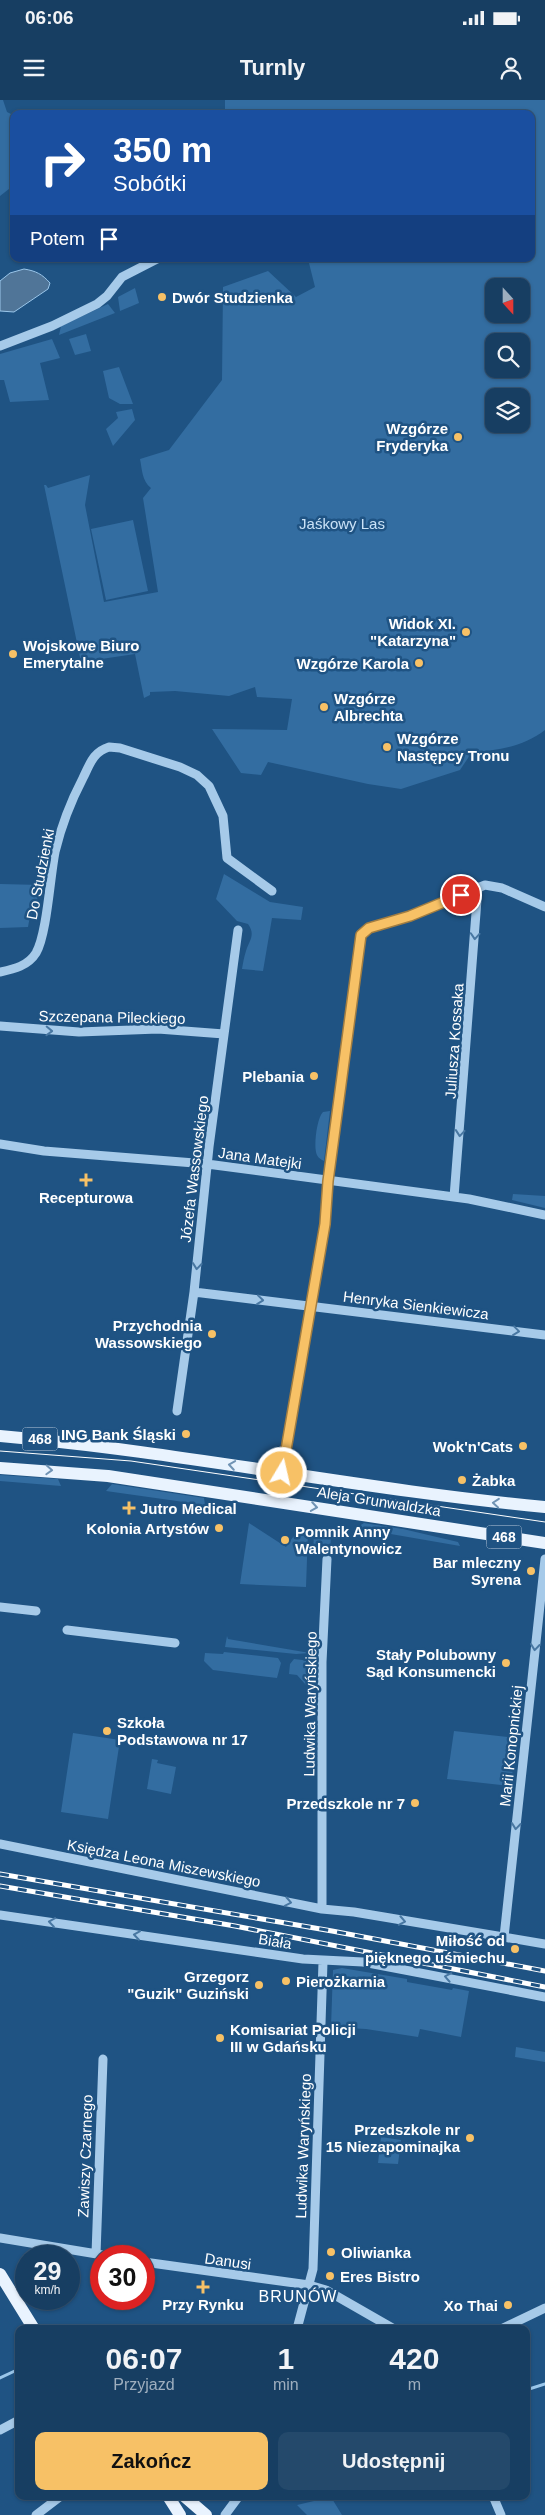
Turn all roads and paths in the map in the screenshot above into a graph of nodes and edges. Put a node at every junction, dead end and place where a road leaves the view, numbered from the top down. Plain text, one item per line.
1 (150, 262) edge
2 (0, 346) edge
3 (478, 888) junction
4 (272, 891) dead end
5 (545, 907) edge
6 (238, 930) dead end
7 (0, 972) edge
8 (0, 1026) edge
9 (224, 1034) junction
10 (0, 1144) edge
11 (207, 1164) junction
12 (328, 1181) junction
13 (454, 1198) junction
14 (545, 1215) edge
15 (194, 1292) junction
16 (311, 1305) junction
17 (545, 1335) edge
18 (177, 1411) dead end
19 (0, 1436) edge
20 (0, 1468) edge
21 (282, 1473) junction
22 (545, 1508) edge
23 (545, 1543) edge
24 (327, 1559) dead end
25 (545, 1559) edge
26 (0, 1607) edge
27 (36, 1611) dead end
28 (67, 1630) dead end
29 (175, 1643) dead end
30 (0, 1844) edge
31 (322, 1909) junction
32 (0, 1915) edge
33 (504, 1937) junction
34 (545, 1944) edge
35 (323, 1962) junction
36 (545, 1997) edge
37 (103, 2059) dead end
38 (0, 2238) edge
39 (96, 2245) edge
40 (90, 2253) edge
41 (155, 2264) edge
42 (0, 2274) edge
43 (309, 2285) junction
44 (545, 2308) edge
45 (32, 2325) edge
46 (298, 2325) edge
47 (387, 2325) edge
48 (509, 2325) edge
49 (15, 2422) edge
50 (0, 2430) edge
51 (56, 2500) edge
52 (171, 2500) edge
53 (189, 2500) edge
54 (236, 2500) edge
55 (494, 2500) edge
56 (36, 2515) edge
57 (180, 2515) edge
58 (206, 2515) edge
59 (225, 2515) edge
60 (500, 2515) edge

1 - 2 street
3 - 5 street
3 - 12 street
3 -> 13 street, Juliusza Kossaka
4 - 7 street, Do Studzienki
6 - 9 street, Józefa Wassowskiego
8 -> 9 street, Szczepana Pileckiego
9 - 11 street, Józefa Wassowskiego
10 - 11 street, Jana Matejki
11 - 12 street, Jana Matejki
11 -> 15 street, Józefa Wassowskiego
12 - 13 street, Jana Matejki
12 - 16 street
13 - 14 street, Jana Matejki
15 -> 16 street, Henryka Sienkiewicza
15 - 18 street, Józefa Wassowskiego
16 -> 17 street, Henryka Sienkiewicza
16 - 21 street
21 -> 19 main road, Aleja Grunwaldzka / 468
20 -> 23 main road, Aleja Grunwaldzka / 468
22 -> 21 main road, Aleja Grunwaldzka / 468
24 - 31 street, Ludwika Waryńskiego
25 -> 33 street, Marii Konopnickiej
26 - 27 street
28 - 29 street
30 -> 31 street, Księdza Leona Miszewskiego
31 -> 33 street, Księdza Leona Miszewskiego
35 -> 32 street, Biała
33 - 34 street, Księdza Leona Miszewskiego
36 -> 35 street, Biała
35 - 43 street, Ludwika Waryńskiego
37 - 39 street, Zawiszy Czarnego
38 - 40 street
41 - 43 street, Danusi
42 - 45 main road
43 - 46 street, Ludwika Waryńskiego
43 - 47 street, Danusi
44 - 48 street
49 - 50 street
51 - 56 street
52 - 57 main road
53 - 58 main road
54 - 59 street
55 - 60 street

